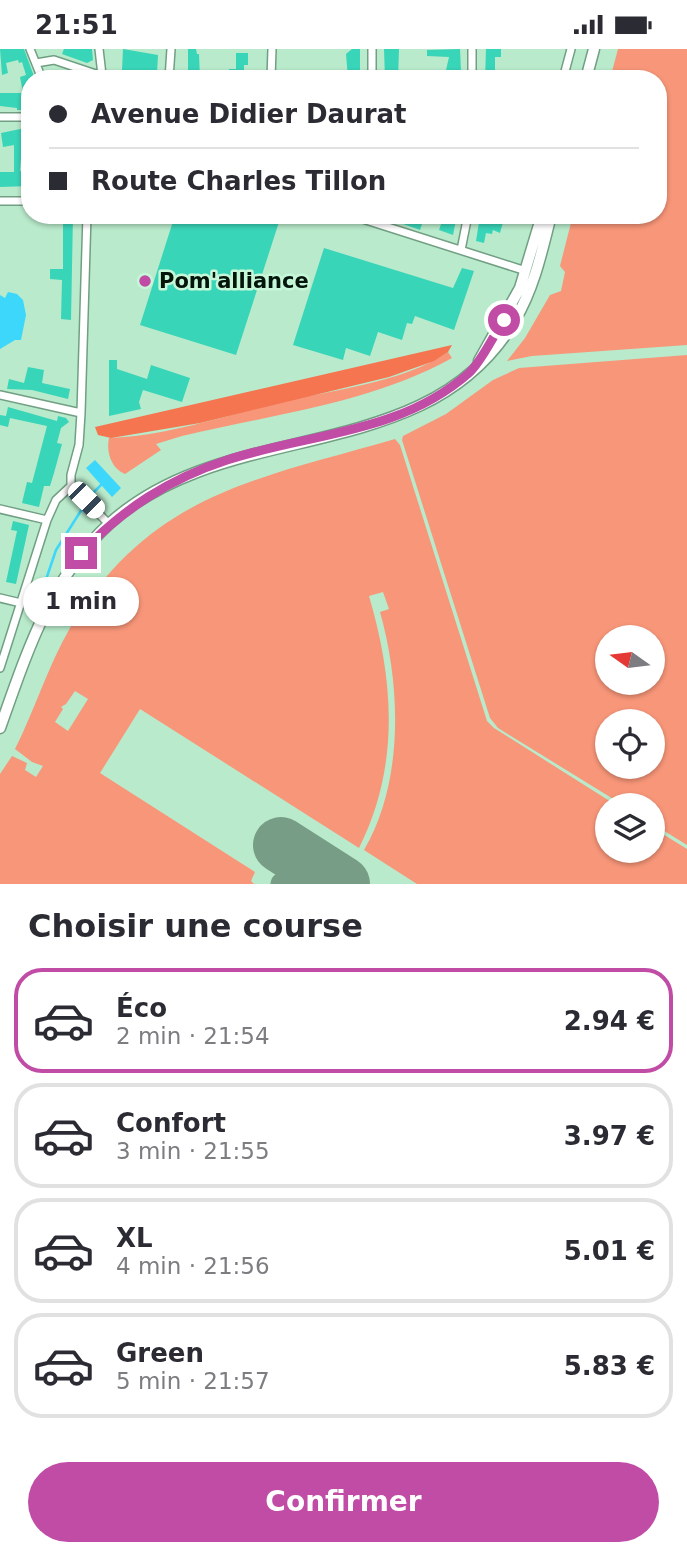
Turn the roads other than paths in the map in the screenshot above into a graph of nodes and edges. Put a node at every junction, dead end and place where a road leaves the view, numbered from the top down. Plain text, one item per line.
1 (30, 49) edge
2 (99, 49) edge
3 (171, 49) edge
4 (272, 49) edge
5 (372, 49) edge
6 (472, 49) edge
7 (571, 49) edge
8 (594, 49) edge
9 (36, 63) junction
10 (38, 70) edge
11 (86, 70) edge
12 (101, 70) edge
13 (170, 70) edge
14 (271, 70) edge
15 (372, 70) edge
16 (472, 70) edge
17 (566, 70) edge
18 (588, 70) edge
19 (0, 117) edge
20 (21, 117) edge
21 (0, 201) edge
22 (21, 201) edge
23 (87, 224) edge
24 (379, 224) edge
25 (466, 224) edge
26 (540, 224) edge
27 (549, 224) edge
28 (461, 250) junction
29 (527, 271) junction
30 (477, 364) junction
31 (0, 395) edge
32 (82, 414) junction
33 (71, 485) junction
34 (0, 509) edge
35 (47, 520) junction
36 (109, 524) junction
37 (0, 598) edge
38 (21, 603) junction
39 (0, 668) edge
40 (0, 728) edge

1 - 9 street
2 - 12 street
3 - 13 street
4 - 14 street
5 - 15 street
6 - 16 street
7 - 17 street
8 - 18 main road
9 - 10 street
9 - 11 street
19 - 20 street
21 - 22 street
23 - 32 street
24 - 28 street
25 - 28 street
26 - 29 main road
27 - 30 main road
28 - 29 street
29 - 30 main road
30 - 36 main road
31 - 32 street
32 - 33 street
33 - 35 street
33 - 36 street
34 - 35 street
35 - 38 street
36 - 40 main road
37 - 38 street
38 - 39 street

